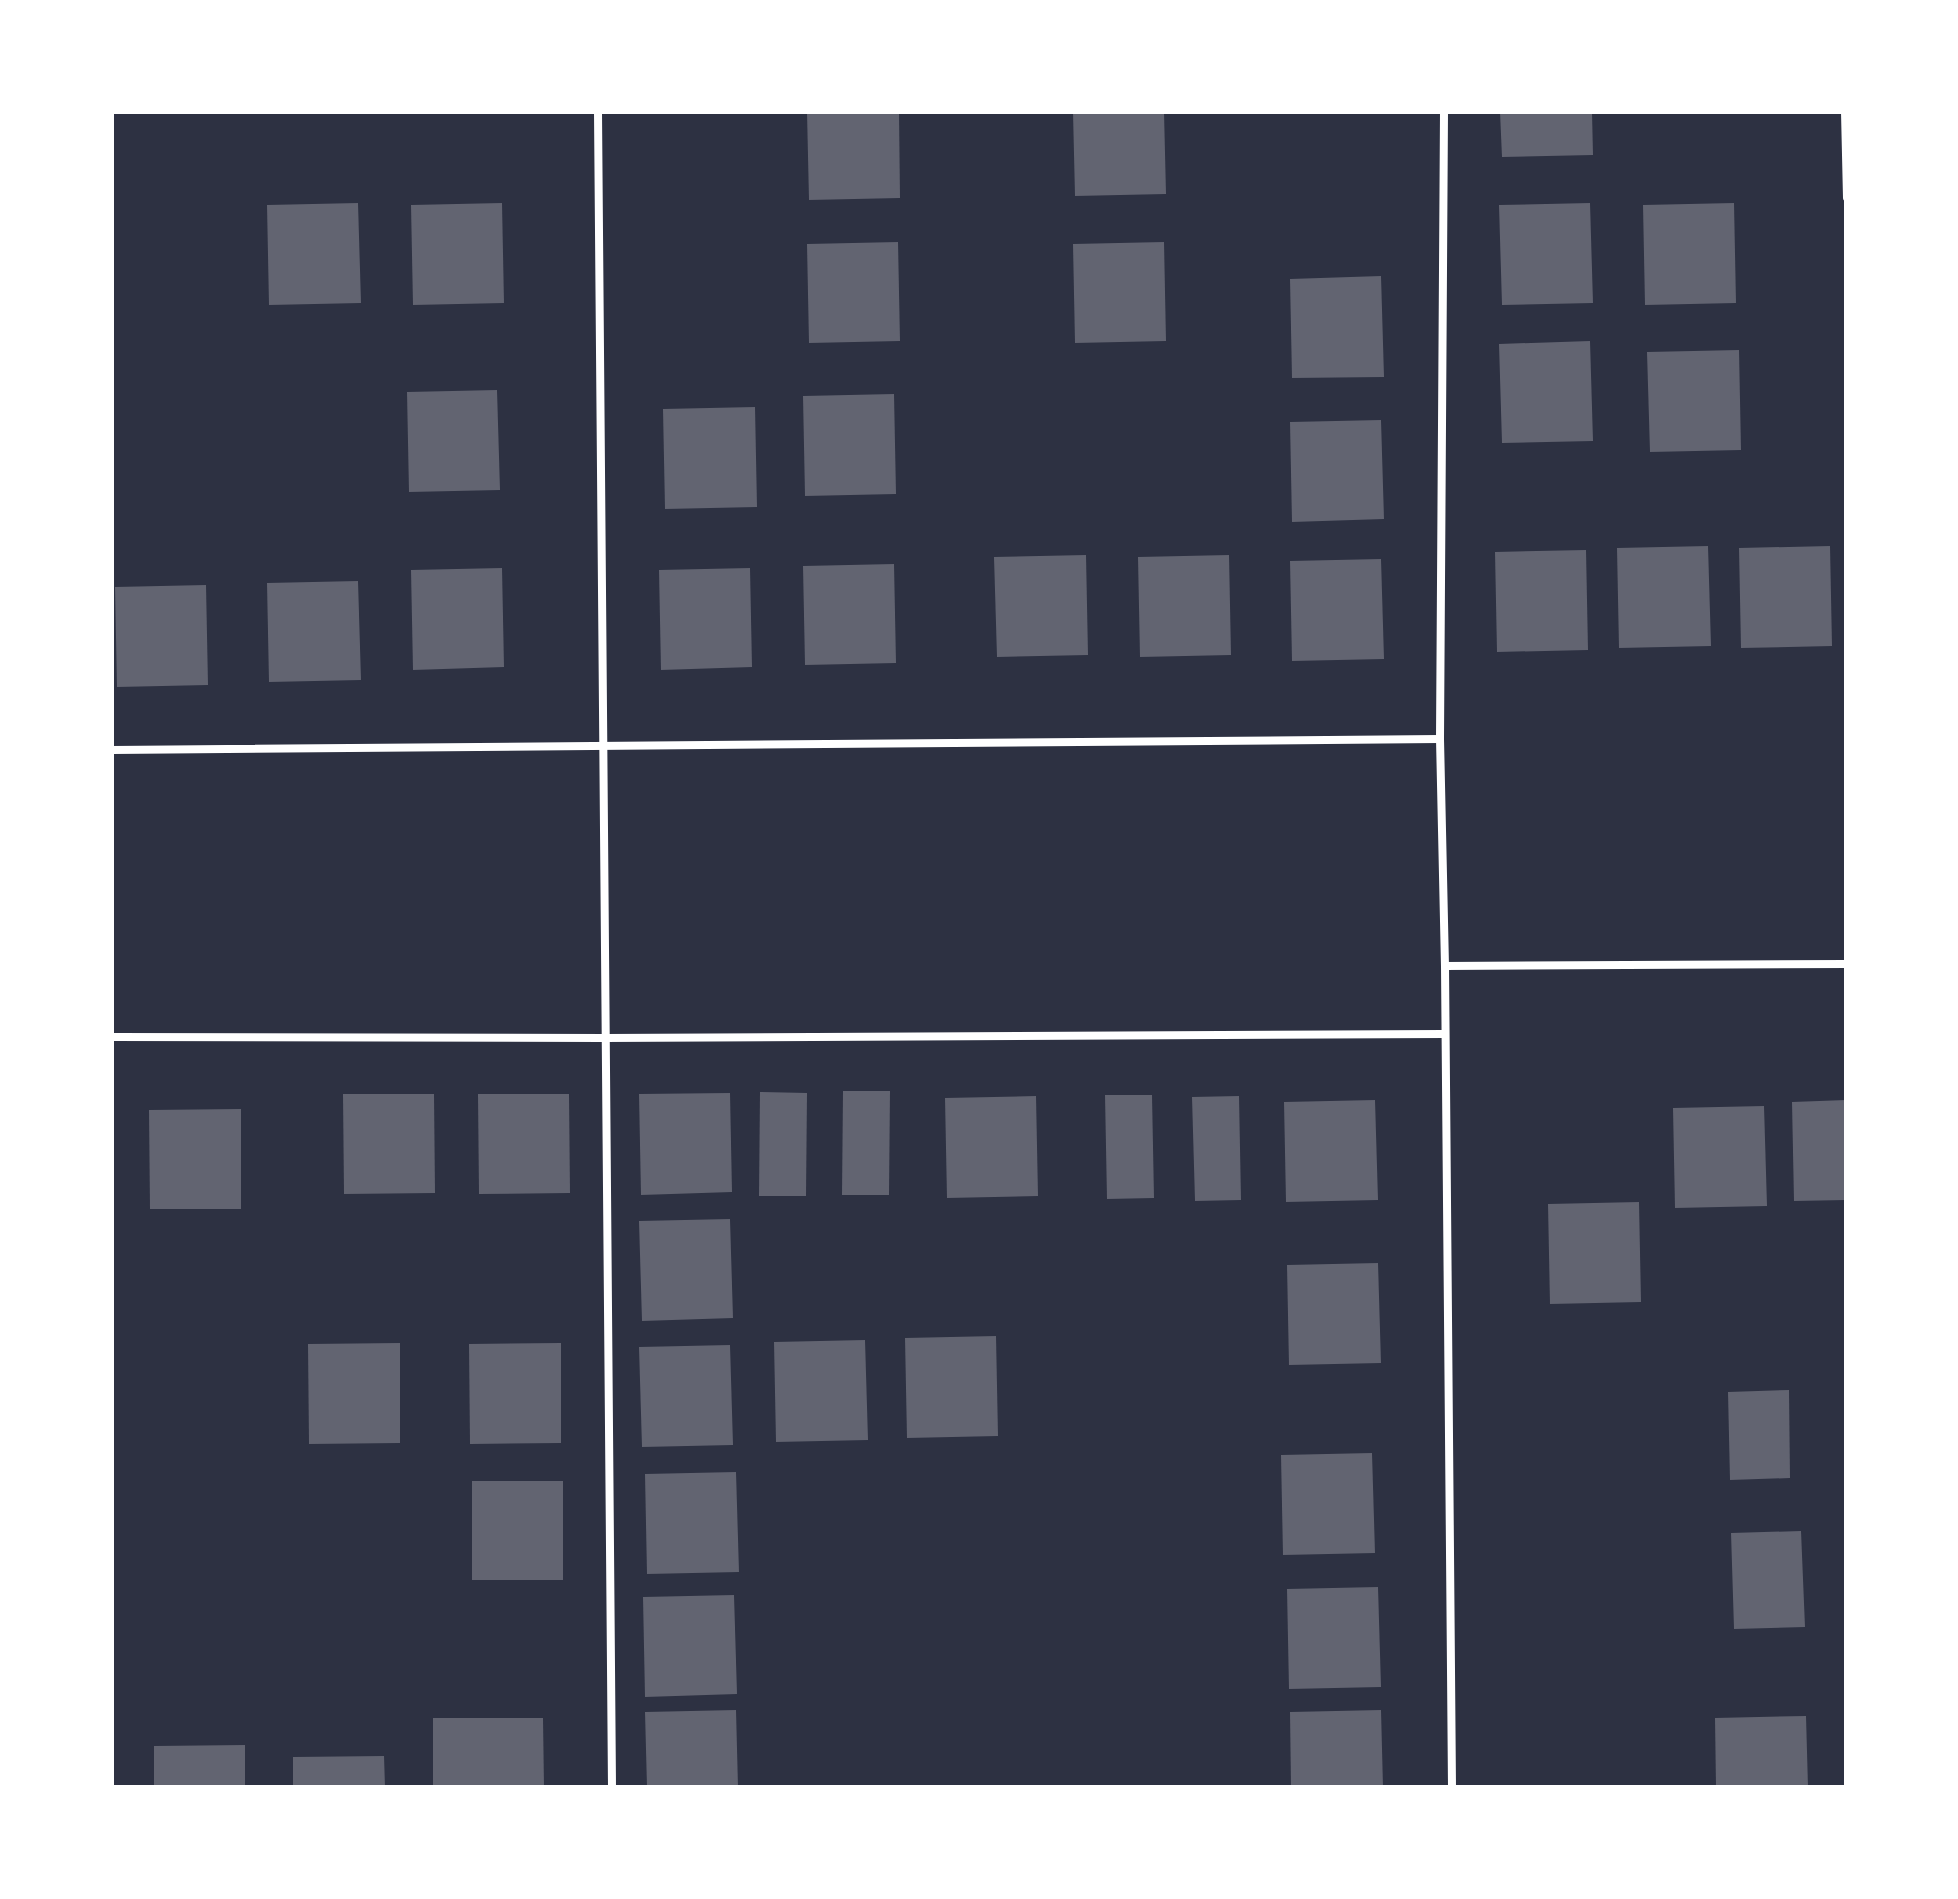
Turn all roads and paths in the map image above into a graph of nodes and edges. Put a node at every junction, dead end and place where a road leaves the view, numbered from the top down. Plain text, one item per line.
1 (598, 112) edge
2 (1444, 112) edge
3 (1844, 112) edge
4 (1846, 198) edge
5 (1440, 739) junction
6 (603, 746) junction
7 (112, 750) edge
8 (1846, 964) edge
9 (1445, 966) junction
10 (1444, 1034) junction
11 (112, 1037) edge
12 (605, 1038) junction
13 (612, 1787) edge
14 (1452, 1787) edge

1 - 6 street
2 - 5 street
3 - 4 lane
5 - 6 street
5 - 9 street
6 - 7 street
6 - 12 street
8 - 9 street
9 - 10 street
10 - 12 street
10 - 14 street
11 - 12 street
12 - 13 street

